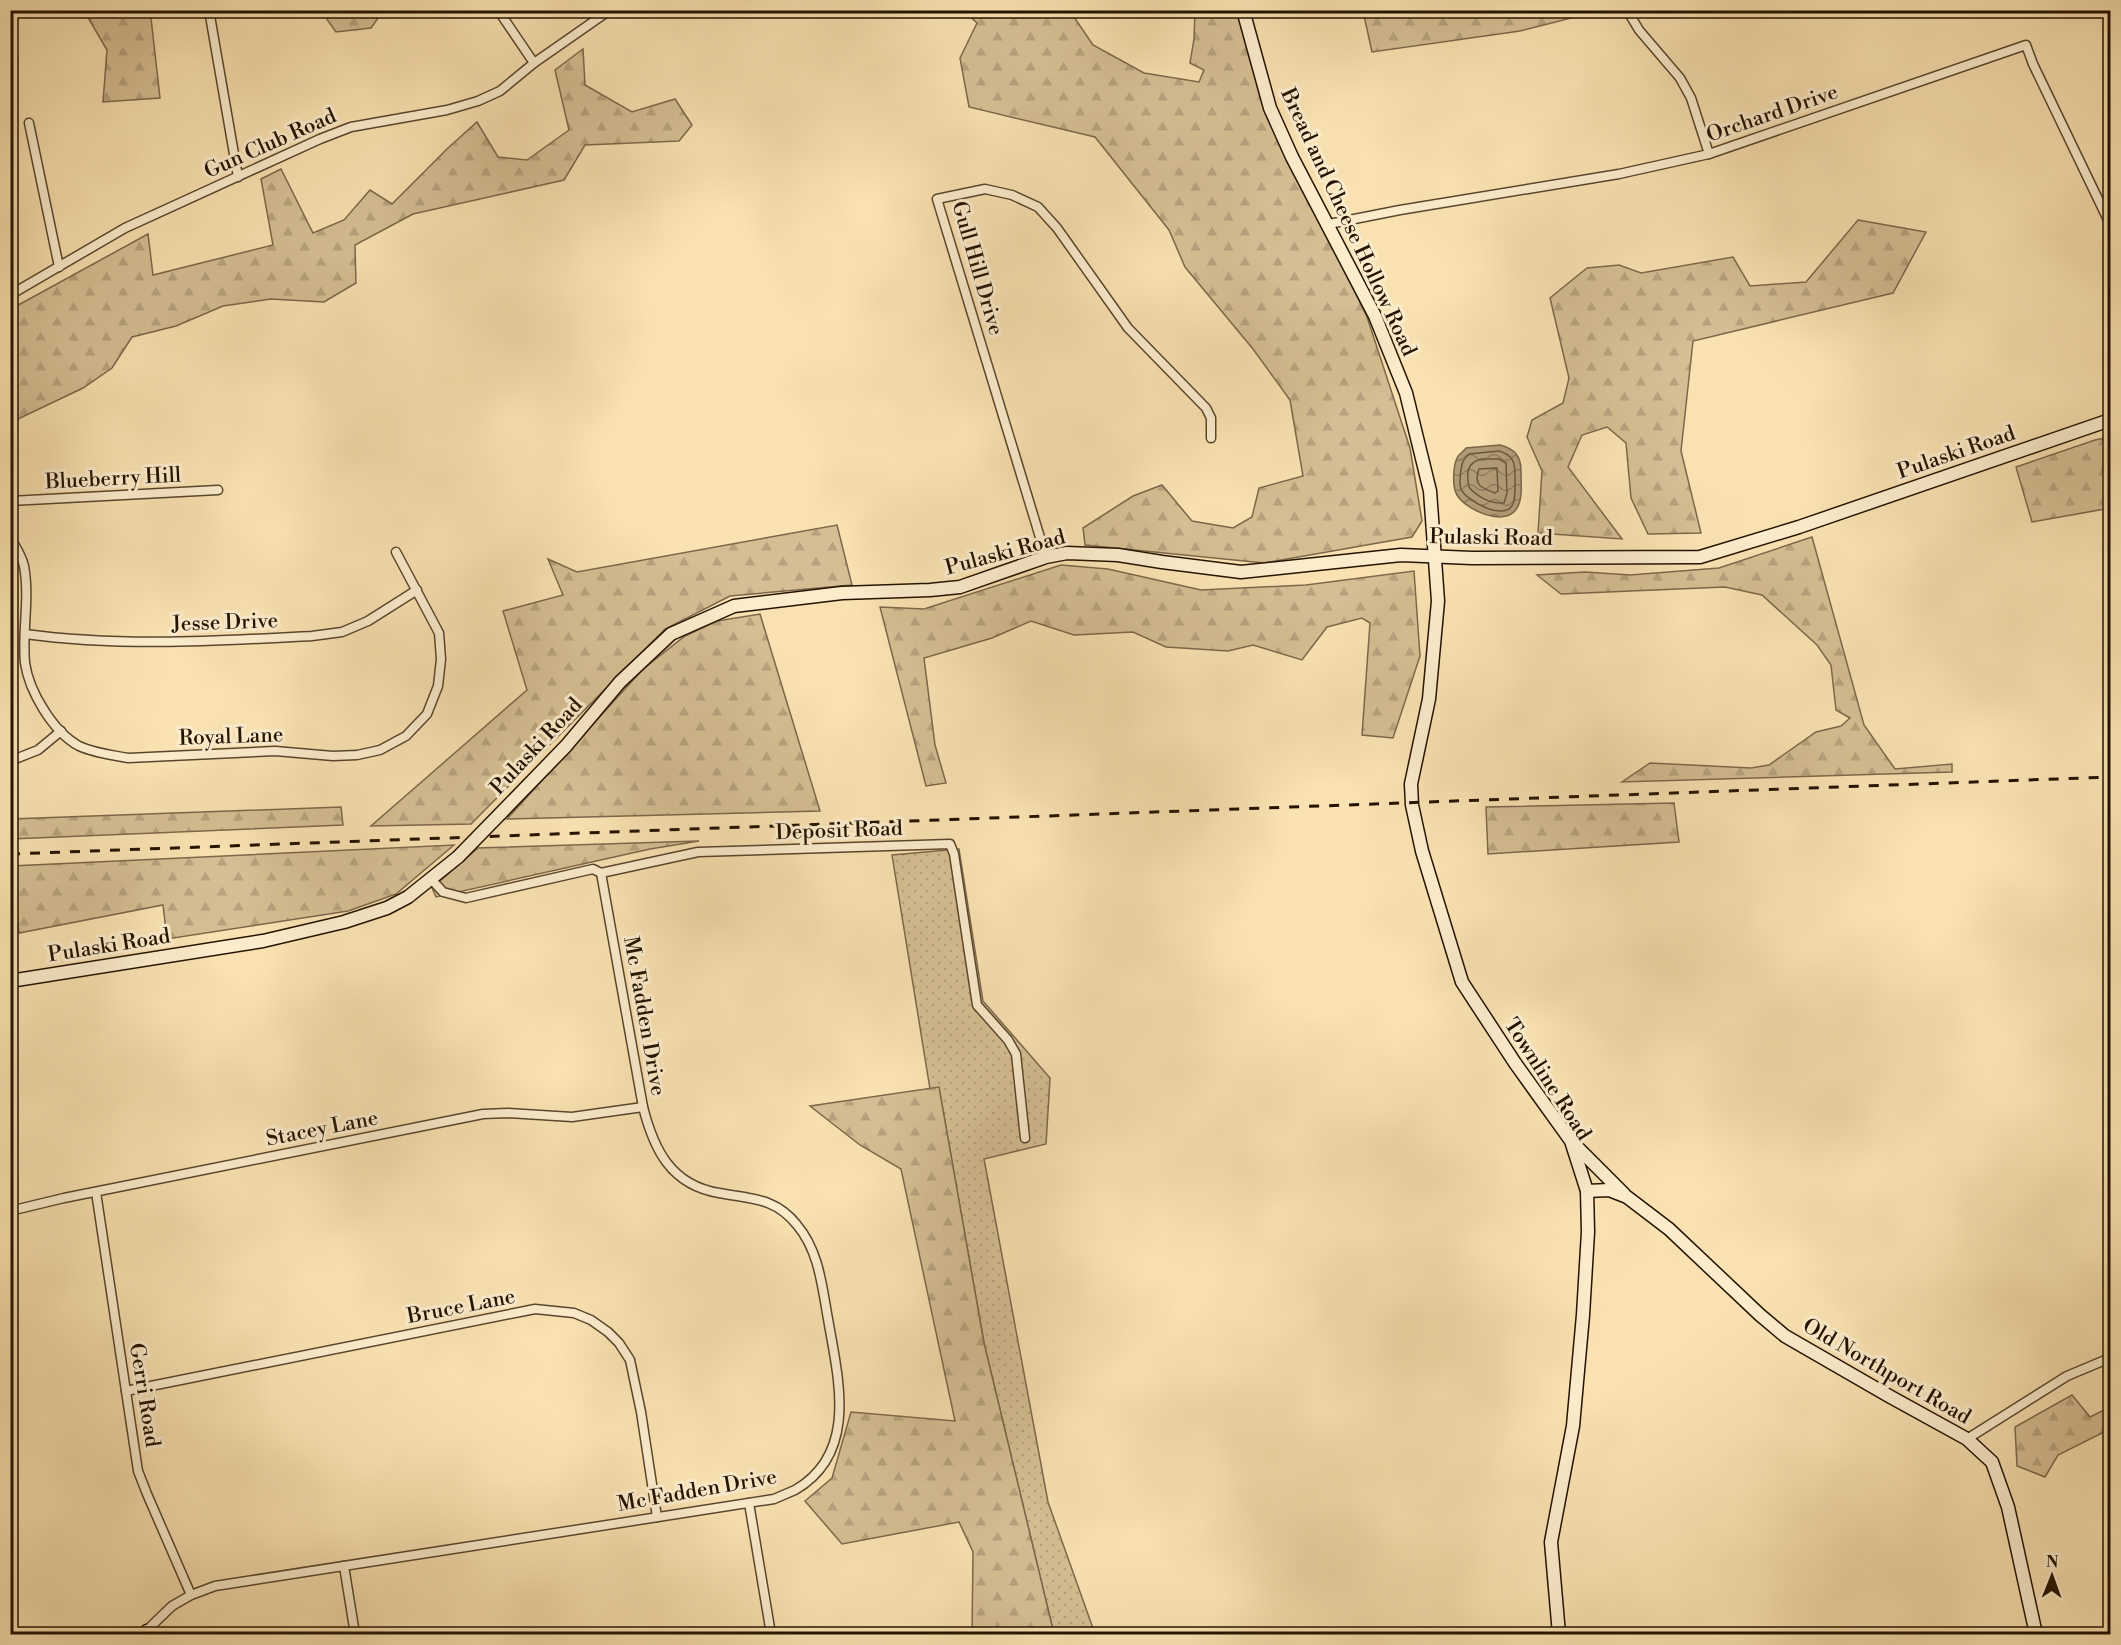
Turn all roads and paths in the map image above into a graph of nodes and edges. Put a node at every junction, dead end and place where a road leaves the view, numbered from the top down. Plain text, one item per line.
1 (209, 10) edge
2 (498, 10) edge
3 (610, 10) edge
4 (1243, 10) edge
5 (1627, 10) edge
6 (534, 63) junction
7 (29, 123) dead end
8 (1708, 154) junction
9 (238, 177) junction
10 (1329, 224) junction
11 (2110, 224) edge
12 (59, 267) junction
13 (10, 296) edge
14 (2110, 420) edge
15 (1210, 438) dead end
16 (218, 490) dead end
17 (10, 501) edge
18 (10, 537) edge
19 (396, 552) dead end
20 (1435, 556) junction
21 (1046, 557) junction
22 (417, 590) junction
23 (25, 634) junction
24 (61, 731) junction
25 (10, 761) edge
26 (602, 873) junction
27 (432, 880) junction
28 (10, 981) edge
29 (643, 1107) junction
30 (1025, 1138) dead end
31 (1571, 1141) junction
32 (1587, 1191) junction
33 (96, 1192) junction
34 (1627, 1197) junction
35 (10, 1211) edge
36 (2110, 1358) edge
37 (126, 1391) junction
38 (1967, 1439) junction
39 (749, 1503) junction
40 (657, 1517) junction
41 (344, 1566) junction
42 (191, 1595) junction
43 (146, 1634) edge
44 (355, 1635) edge
45 (771, 1635) edge
46 (1559, 1635) edge
47 (2036, 1635) edge

1 - 9 street
2 - 6 street
3 - 6 street, Gun Club Road
4 - 10 main road, Bread and Cheese Hollow Road
5 - 8 street
6 - 9 street, Gun Club Road
7 - 12 street
8 - 10 street, Orchard Drive
8 - 11 street, Orchard Drive
9 - 12 street, Gun Club Road
10 - 20 main road, Bread and Cheese Hollow Road
12 - 13 street, Gun Club Road
14 - 20 main road, Pulaski Road
15 - 21 street, Gull Hill Drive
16 - 17 street, Blueberry Hill
18 - 23 street, Royal Lane
19 - 22 street, Royal Lane
20 - 21 main road, Pulaski Road
20 - 31 main road, Townline Road
21 - 27 main road, Pulaski Road, bridge
22 - 23 street, Jesse Drive
22 - 24 street, Royal Lane
23 - 24 street, Royal Lane
24 - 25 street
26 - 27 street, Deposit Road
26 - 29 street, Mc Fadden Drive
26 - 30 street, Deposit Road
27 - 28 main road, Pulaski Road
29 - 33 street, Stacey Lane
29 - 39 street, Mc Fadden Drive
31 - 32 main road, Townline Road
31 - 34 main road, Old Northport Road
32 - 34 main road, Old Northport Road
32 - 46 main road, Townline Road
33 - 35 street, Stacey Lane
33 - 37 street, Gerri Road
34 - 38 main road, Old Northport Road
36 - 38 street
37 - 40 street, Bruce Lane
37 - 42 street, Gerri Road
38 - 47 main road, Old Northport Road
39 - 40 street, Mc Fadden Drive
39 - 45 street
40 - 41 street, Mc Fadden Drive
41 - 42 street, Mc Fadden Drive
41 - 44 street
42 - 43 street, Mc Fadden Drive

